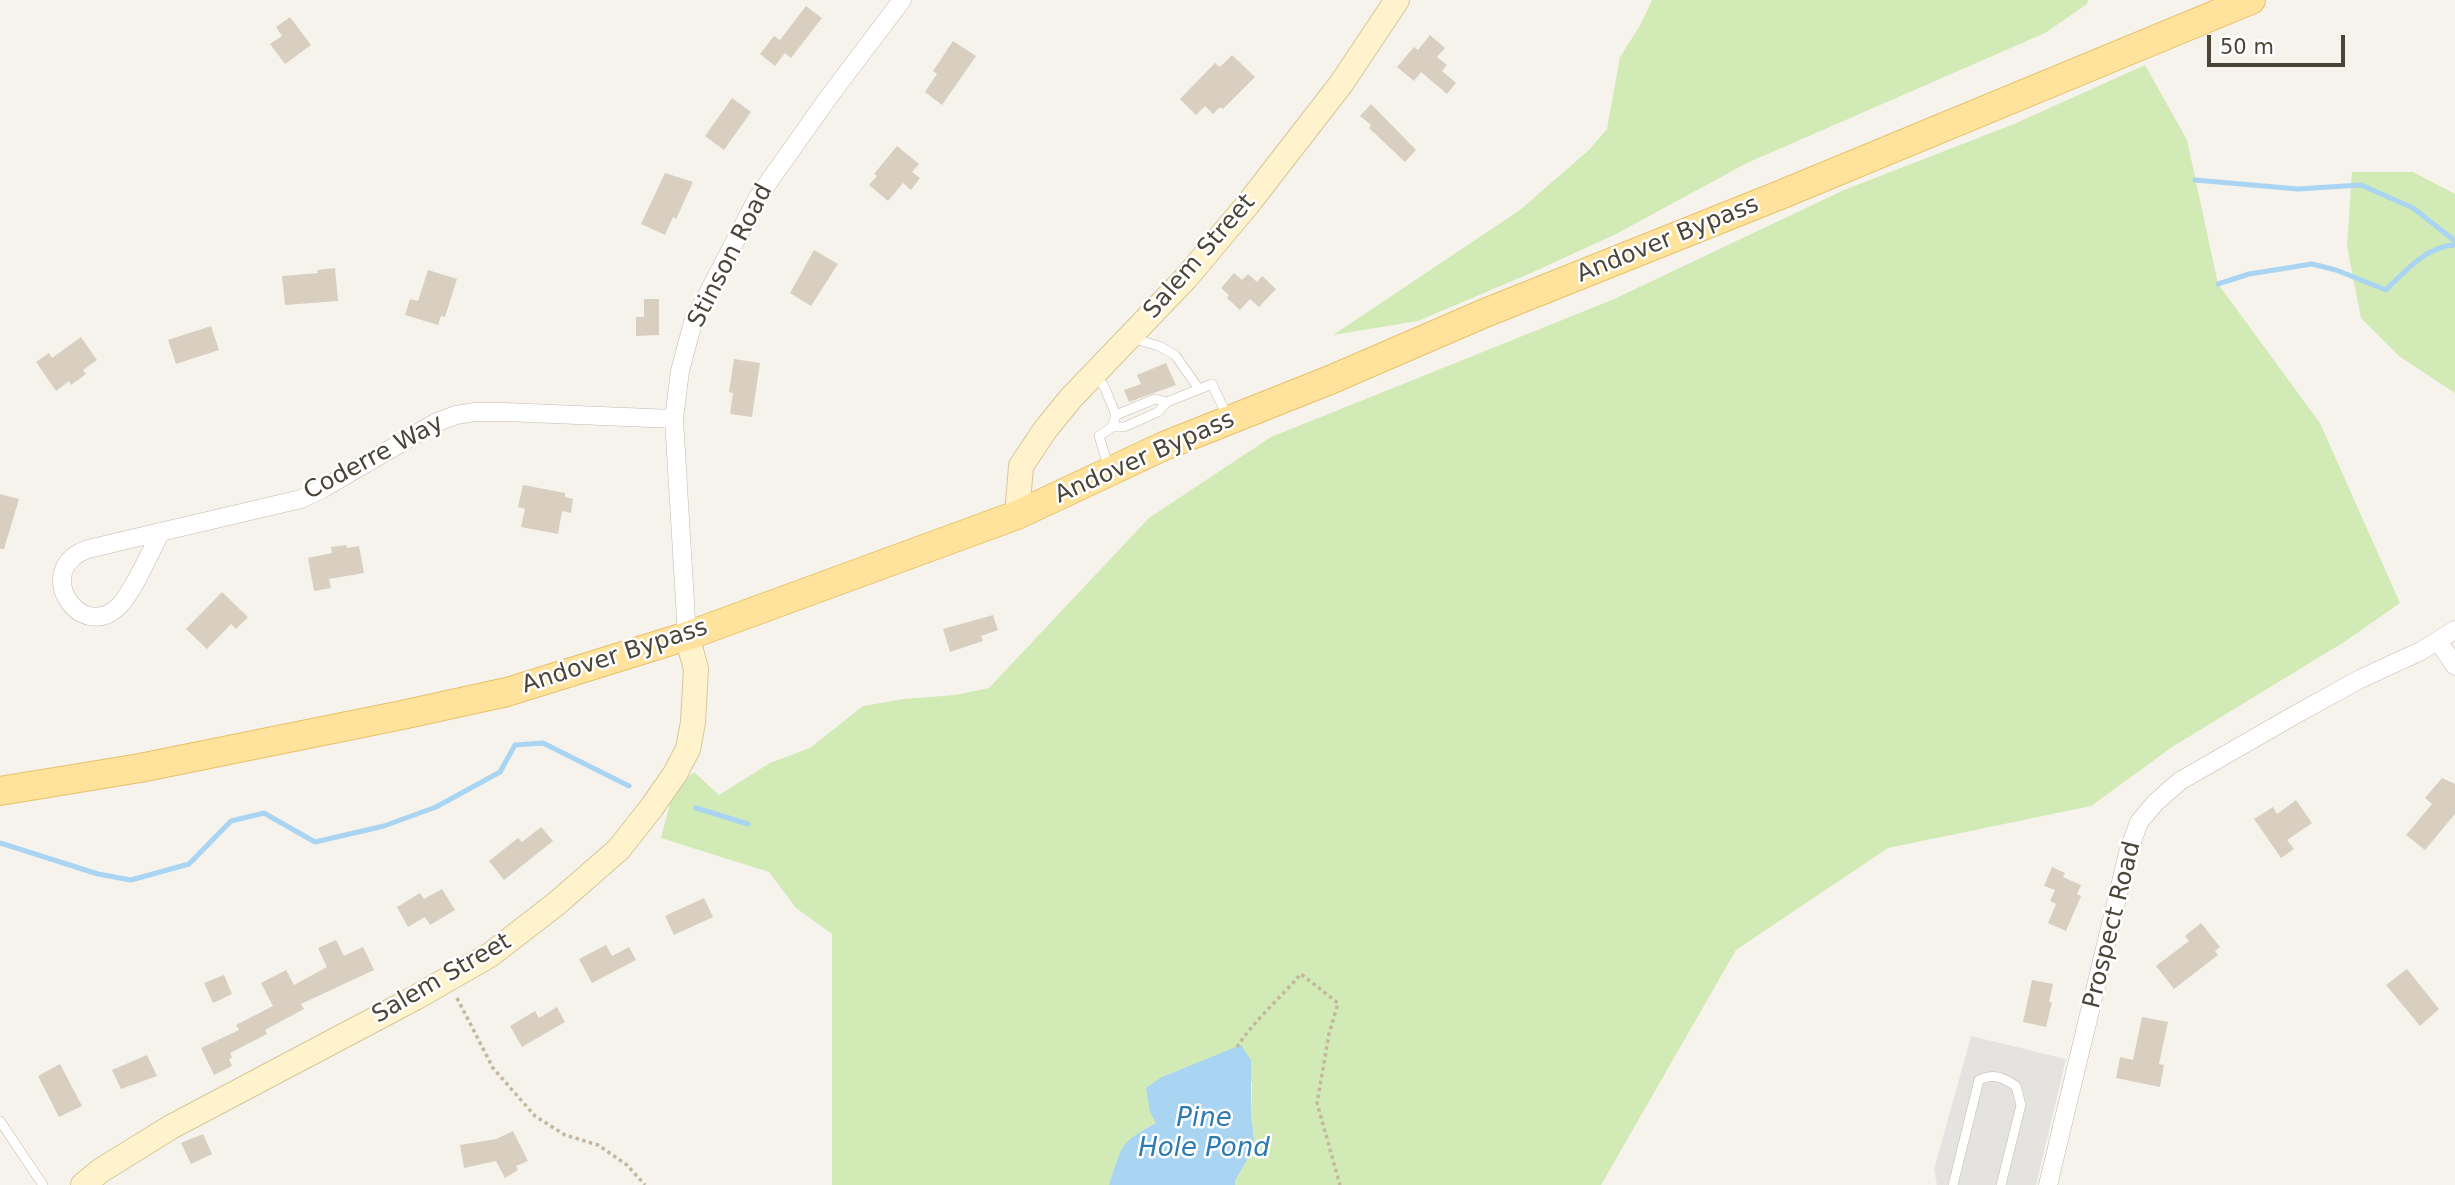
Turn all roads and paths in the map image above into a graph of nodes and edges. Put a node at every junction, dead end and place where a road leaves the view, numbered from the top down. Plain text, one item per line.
1 (902, 0) edge
2 (1397, 0) edge
3 (2251, 0) edge
4 (1129, 337) junction
5 (1093, 374) junction
6 (1199, 389) junction
7 (1167, 402) junction
8 (1116, 415) junction
9 (674, 419) junction
10 (1230, 420) junction
11 (1112, 427) junction
12 (1110, 471) junction
13 (1017, 515) junction
14 (161, 532) junction
15 (2455, 630) edge
16 (687, 636) junction
17 (2438, 641) junction
18 (2455, 666) edge
19 (0, 791) edge
20 (447, 980) junction
21 (1237, 1047) dead end
22 (0, 1121) edge
23 (43, 1185) edge
24 (83, 1185) edge
25 (645, 1185) edge
26 (1340, 1185) edge
27 (1953, 1185) edge
28 (2001, 1185) edge
29 (2048, 1185) edge

1 - 9 street, Stinson Road
2 - 4 street, Salem Street
3 - 10 main road, Andover Bypass
4 - 5 street, Salem Street
4 - 6 lane
5 - 8 lane
5 - 13 street, Salem Street
6 - 7 lane
6 - 10 lane
7 - 8 lane
7 - 11 lane
8 - 11 lane
9 - 14 street, Coderre Way
9 - 16 street, Stinson Road
10 - 12 main road, Andover Bypass
11 - 12 lane
12 - 13 main road, Andover Bypass
13 - 16 main road, Andover Bypass
14 - 14 street, Coderre Way
15 - 17 street, Prospect Road
16 - 19 main road, Andover Bypass
16 - 20 street, Salem Street
17 - 18 street
17 - 29 street, Prospect Road
20 - 24 street, Salem Street
20 - 25 path
21 - 26 path
22 - 23 lane
27 - 28 lane

